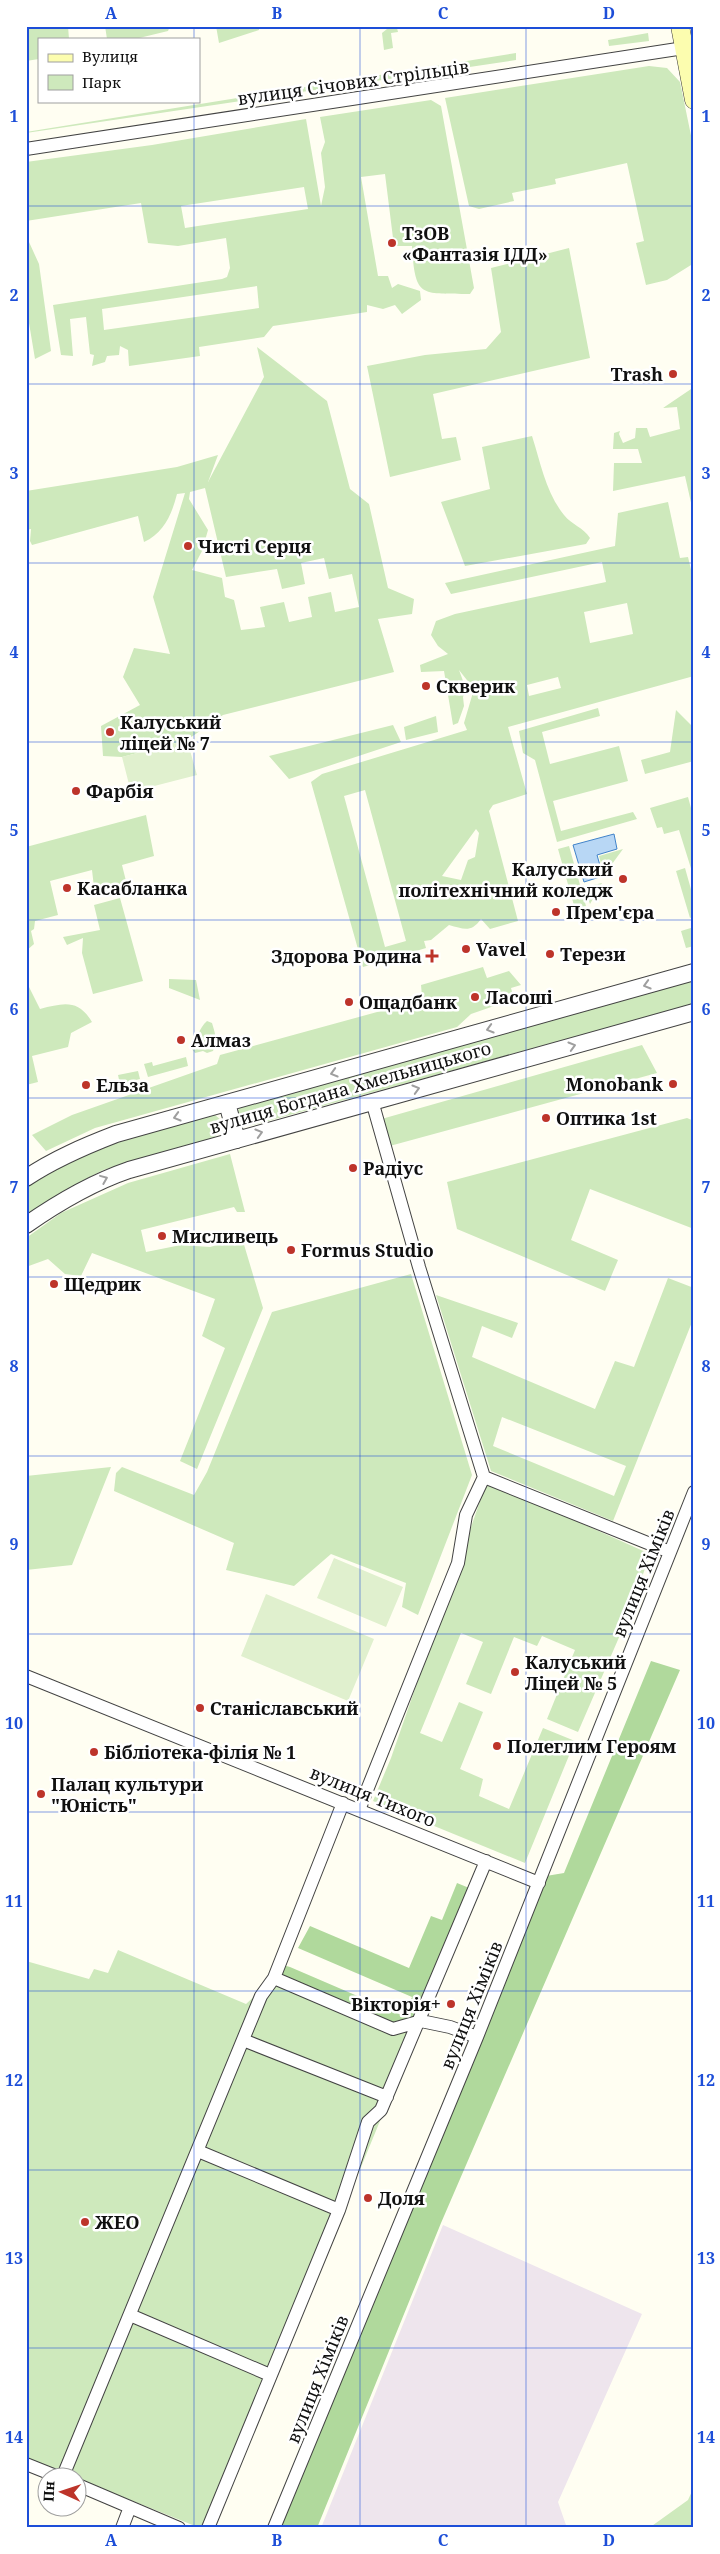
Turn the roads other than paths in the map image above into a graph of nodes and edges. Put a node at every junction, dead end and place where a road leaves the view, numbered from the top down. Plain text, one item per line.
1 (680, 26) edge
2 (689, 48) edge
3 (694, 100) edge
4 (26, 149) edge
5 (694, 972) edge
6 (694, 1012) edge
7 (372, 1101) junction
8 (227, 1103) junction
9 (237, 1140) junction
10 (26, 1178) edge
11 (26, 1225) edge
12 (484, 1477) junction
13 (694, 1492) edge
14 (670, 1552) junction
15 (26, 1676) edge
16 (343, 1803) junction
17 (359, 1810) junction
18 (486, 1861) junction
19 (539, 1883) junction
20 (274, 1978) junction
21 (421, 2021) junction
22 (476, 2037) junction
23 (244, 2040) junction
24 (387, 2097) junction
25 (198, 2151) junction
26 (339, 2210) junction
27 (130, 2315) junction
28 (270, 2375) junction
29 (26, 2464) edge
30 (67, 2466) edge
31 (38, 2469) edge
32 (88, 2490) edge
33 (130, 2507) junction
34 (122, 2528) edge
35 (179, 2528) edge
36 (208, 2528) edge
37 (274, 2528) edge

1 - 2 main road
2 - 3 main road
2 - 4 street, вулиця Січових Стрільців
5 -> 8 street, вулиця Богдана Хмельницького
7 -> 6 street, вулиця Богдана Хмельницького
9 -> 7 street, вулиця Богдана Хмельницького
7 - 12 street
8 - 9 street
8 -> 10 street, вулиця Богдана Хмельницького
11 -> 9 street, вулиця Богдана Хмельницького
12 - 14 street
12 - 17 street
13 - 14 street, вулиця Хіміків
14 - 19 street, вулиця Хіміків
15 - 16 street, вулиця Тихого
16 - 17 street, вулиця Тихого
16 - 20 street
17 - 18 street, вулиця Тихого
18 - 19 street, вулиця Тихого
18 - 21 street
19 - 22 street, вулиця Хіміків
20 - 21 street
20 - 23 street
21 - 22 street
21 - 24 street
22 - 37 street, вулиця Хіміків
23 - 24 street
23 - 25 street
24 - 26 street
25 - 26 street
25 - 27 street
26 - 28 street
27 - 28 street
27 - 30 street
28 - 36 street
29 - 31 street
32 - 33 street
33 - 34 street
33 - 35 street

